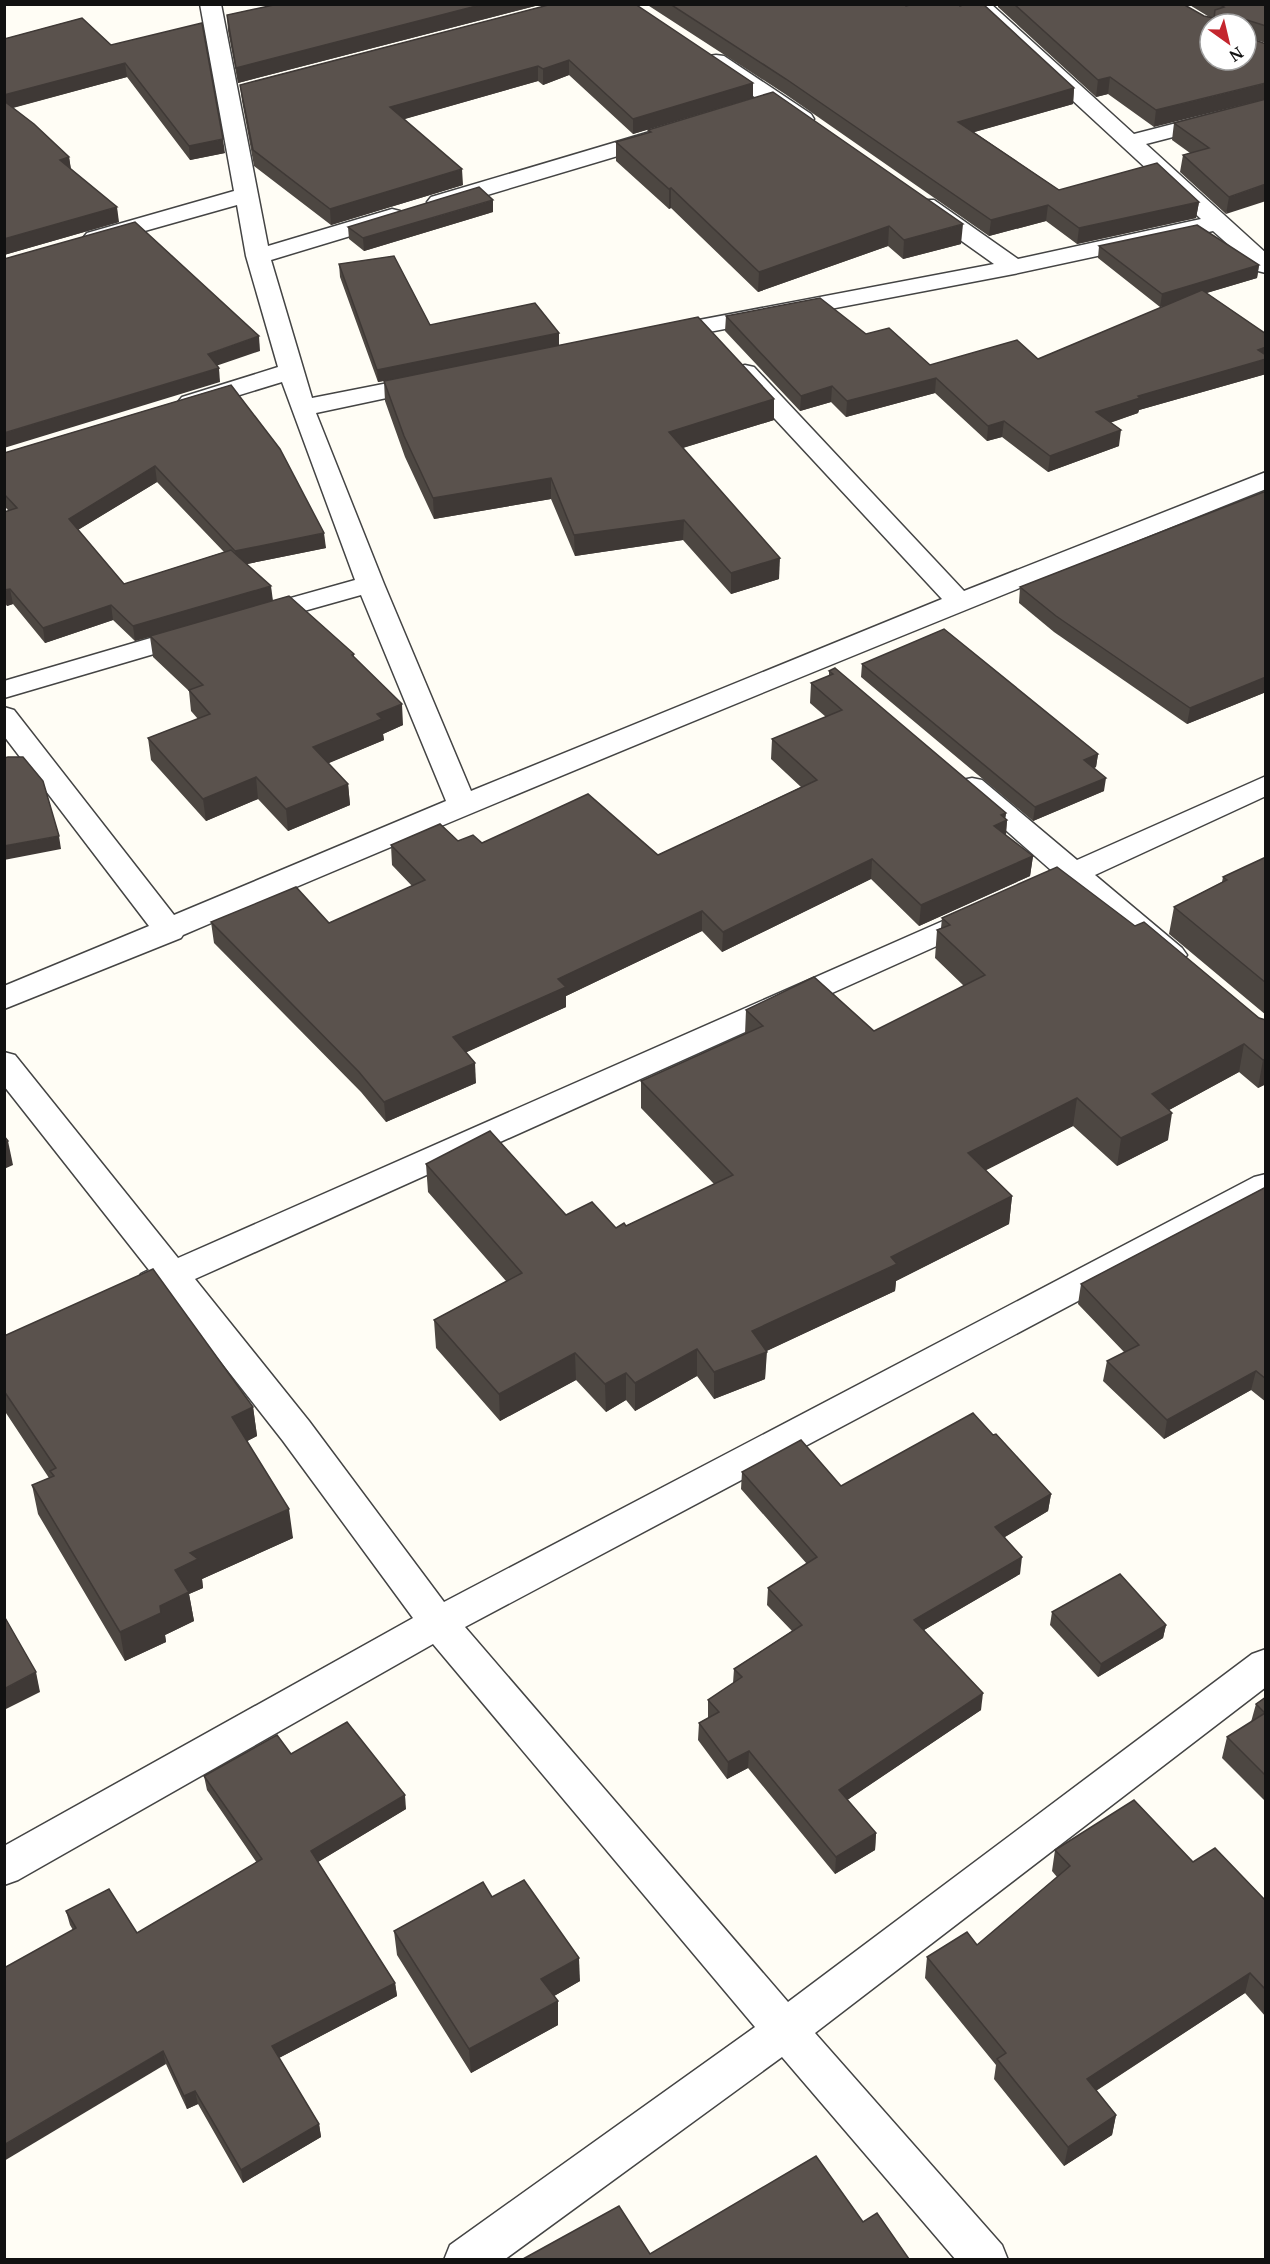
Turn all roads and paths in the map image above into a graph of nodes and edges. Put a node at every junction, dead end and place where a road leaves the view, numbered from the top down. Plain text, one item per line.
1 (210, 4) edge
2 (978, 4) edge
3 (698, 49) edge
4 (777, 102) junction
5 (1266, 105) edge
6 (754, 108) edge
7 (686, 128) edge
8 (825, 134) edge
9 (1129, 142) junction
10 (910, 194) edge
11 (247, 195) junction
12 (1216, 223) junction
13 (74, 245) edge
14 (258, 256) junction
15 (1266, 266) edge
16 (1014, 267) junction
17 (704, 326) junction
18 (635, 340) edge
19 (292, 371) junction
20 (451, 378) edge
21 (170, 408) edge
22 (302, 408) junction
23 (1266, 480) edge
24 (370, 584) junction
25 (959, 601) junction
26 (4, 690) edge
27 (4, 716) edge
28 (947, 766) edge
29 (1266, 785) edge
30 (462, 805) junction
31 (1074, 873) junction
32 (170, 931) junction
33 (1192, 972) edge
34 (4, 999) edge
35 (4, 1063) edge
36 (1266, 1186) edge
37 (171, 1275) junction
38 (129, 1294) edge
39 (438, 1623) junction
40 (1266, 1665) edge
41 (4, 1867) edge
42 (785, 2030) junction
43 (466, 2259) edge
44 (986, 2259) edge

1 - 11 street
2 - 9 street
3 - 4 street
4 - 6 street
4 - 8 street
5 - 9 street
7 - 14 street
9 - 12 street
10 - 16 street
11 - 13 street
11 - 14 street
12 - 15 street
12 - 16 street
14 - 19 street
16 - 17 street
17 - 18 street
17 - 25 street
19 - 21 street
19 - 22 street
20 - 22 street
22 - 24 street
23 - 25 street
24 - 26 street
24 - 30 street
25 - 30 street
27 - 32 street
28 - 31 street
29 - 31 street
30 - 32 street
31 - 33 street
31 - 37 street
32 - 34 street
35 - 37 street
36 - 39 street
37 - 38 street
37 - 39 street
39 - 41 street
39 - 42 street
40 - 42 street
42 - 43 street
42 - 44 street

